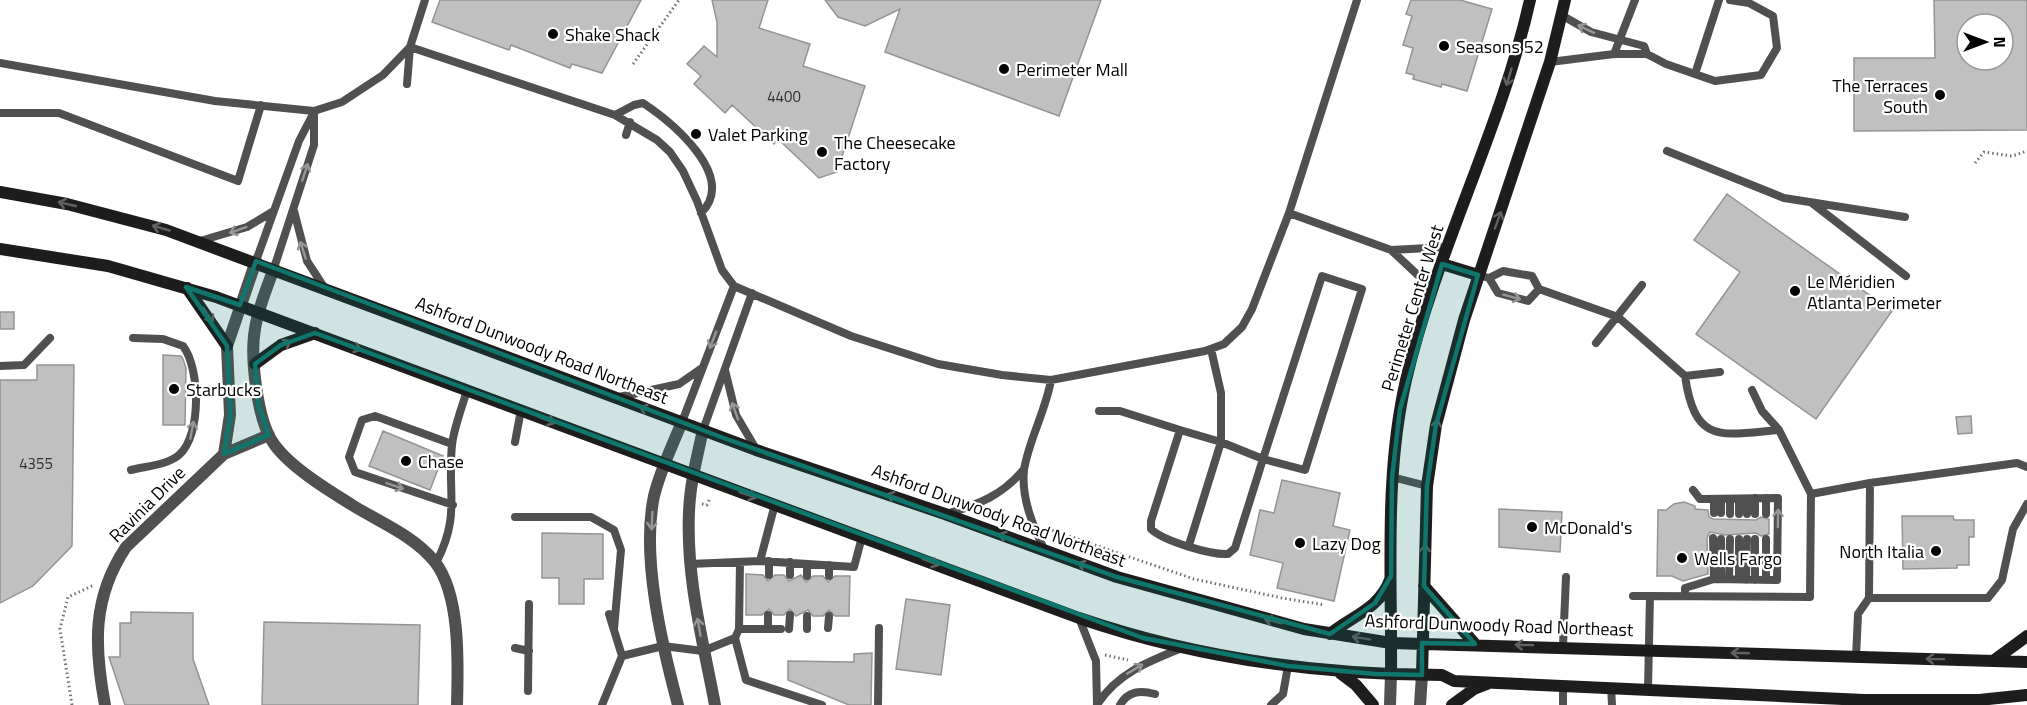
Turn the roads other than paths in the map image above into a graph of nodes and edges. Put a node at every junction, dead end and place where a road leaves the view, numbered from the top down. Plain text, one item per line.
1 (425, 0) edge
2 (1357, 0) edge
3 (1530, 0) edge
4 (1565, 0) edge
5 (1635, 0) edge
6 (1719, 0) edge
7 (1730, 0) edge
8 (1563, 16) junction
9 (1619, 38) junction
10 (410, 47) junction
11 (1614, 54) junction
12 (1647, 54) junction
13 (1550, 62) junction
14 (0, 63) edge
15 (1695, 74) junction
16 (407, 84) dead end
17 (261, 105) junction
18 (314, 111) junction
19 (0, 113) edge
20 (615, 116) junction
21 (630, 122) junction
22 (626, 135) dead end
23 (1667, 152) dead end
24 (0, 192) edge
25 (1811, 202) junction
26 (294, 208) junction
27 (273, 212) junction
28 (701, 213) junction
29 (1289, 213) junction
30 (1905, 217) dead end
31 (200, 241) junction
32 (1448, 247) junction
33 (0, 249) edge
34 (1391, 250) junction
35 (256, 261) junction
36 (1442, 264) junction
37 (274, 268) junction
38 (1484, 276) junction
39 (1906, 276) dead end
40 (1642, 285) dead end
41 (734, 286) junction
42 (186, 287) junction
43 (324, 287) junction
44 (1539, 289) junction
45 (752, 293) junction
46 (1432, 297) junction
47 (240, 305) junction
48 (258, 312) junction
49 (1618, 317) junction
50 (315, 333) junction
51 (50, 338) dead end
52 (133, 338) dead end
53 (1596, 343) dead end
54 (227, 345) junction
55 (1211, 349) junction
56 (255, 364) junction
57 (0, 366) edge
58 (703, 368) junction
59 (725, 368) junction
60 (1720, 372) dead end
61 (1684, 376) junction
62 (1051, 380) junction
63 (467, 390) junction
64 (1752, 390) dead end
65 (617, 398) junction
66 (521, 411) junction
67 (1099, 411) dead end
68 (682, 423) junction
69 (703, 430) junction
70 (1180, 430) junction
71 (1779, 430) junction
72 (268, 435) junction
73 (1221, 441) junction
74 (515, 442) dead end
75 (452, 444) junction
76 (756, 450) junction
77 (224, 454) junction
78 (1263, 459) junction
79 (665, 465) junction
80 (2027, 467) edge
81 (1024, 469) junction
82 (131, 470) dead end
83 (693, 475) junction
84 (1392, 477) junction
85 (1870, 483) junction
86 (1427, 486) junction
87 (1693, 490) dead end
88 (1811, 494) junction
89 (1747, 498) junction
90 (1766, 498) junction
91 (1722, 499) junction
92 (775, 504) junction
93 (2027, 504) edge
94 (453, 505) junction
95 (945, 514) junction
96 (1766, 514) dead end
97 (515, 517) dead end
98 (862, 537) junction
99 (1747, 539) dead end
100 (1766, 539) dead end
101 (1189, 545) junction
102 (1045, 551) junction
103 (740, 561) junction
104 (764, 561) junction
105 (790, 562) junction
106 (436, 563) junction
107 (690, 564) junction
108 (807, 564) junction
109 (830, 565) junction
110 (769, 575) dead end
111 (790, 575) dead end
112 (807, 576) dead end
113 (829, 576) dead end
114 (1391, 576) junction
115 (1566, 577) dead end
116 (1722, 579) junction
117 (1747, 580) junction
118 (1766, 580) junction
119 (1424, 586) junction
120 (1633, 596) dead end
121 (1650, 596) junction
122 (1684, 596) junction
123 (1869, 598) junction
124 (529, 604) dead end
125 (609, 614) dead end
126 (768, 615) dead end
127 (789, 615) dead end
128 (807, 616) dead end
129 (829, 616) dead end
130 (1079, 618) junction
131 (739, 628) junction
132 (807, 628) dead end
133 (828, 628) dead end
134 (879, 628) dead end
135 (614, 629) junction
136 (768, 629) junction
137 (1330, 634) junction
138 (2027, 636) edge
139 (735, 638) junction
140 (1391, 643) junction
141 (1422, 643) junction
142 (1475, 644) junction
143 (663, 646) junction
144 (1563, 646) junction
145 (1182, 647) junction
146 (515, 648) dead end
147 (1649, 649) junction
148 (529, 651) junction
149 (703, 651) junction
150 (622, 656) junction
151 (1856, 658) junction
152 (1993, 661) junction
153 (2027, 662) edge
154 (1288, 666) junction
155 (1339, 672) junction
156 (1391, 674) junction
157 (1422, 675) junction
158 (1494, 682) junction
159 (1563, 685) junction
160 (1611, 687) junction
161 (1648, 689) junction
162 (528, 691) dead end
163 (1155, 694) dead end
164 (2027, 695) edge
165 (1979, 700) junction
166 (105, 705) edge
167 (457, 705) edge
168 (602, 705) edge
169 (678, 705) edge
170 (715, 705) edge
171 (822, 705) edge
172 (878, 705) edge
173 (1097, 705) edge
174 (1120, 705) edge
175 (1271, 705) edge
176 (1373, 705) edge
177 (1390, 705) edge
178 (1420, 705) edge
179 (1452, 705) edge
180 (1563, 705) edge
181 (1612, 705) edge
182 (2002, 705) edge

1 - 10 lane
2 - 29 lane
3 -> 32 main road, Perimeter Center West
4 - 8 main road
5 - 9 lane
6 - 15 lane
7 - 15 lane
9 -> 8 lane
8 - 13 main road
9 - 11 lane
9 - 12 lane
10 - 16 lane
10 - 18 lane
10 - 20 lane
11 - 12 lane
11 - 13 lane
12 - 15 lane
38 -> 13 main road
14 - 17 lane
17 - 18 lane
17 - 19 lane
26 -> 18 lane
18 - 27 lane
20 - 21 lane
20 - 28 lane
21 - 22 lane
21 - 28 lane
23 - 25 lane
31 -> 24 main road, Ashford Dunwoody Road Northeast
25 - 30 lane
25 - 39 lane
26 - 37 lane
43 -> 26 lane
27 -> 31 lane
27 - 35 lane
28 - 41 lane
29 - 34 lane
29 - 55 lane
31 - 35 main road, Ashford Dunwoody Road Northeast
32 - 34 lane
32 - 36 main road, Perimeter Center West
33 - 42 main road
34 - 46 lane
35 - 37 main road, Ashford Dunwoody Road Northeast
35 - 47 street
36 - 38 main road
36 - 46 main road, Perimeter Center West
37 - 43 main road, Ashford Dunwoody Road Northeast
37 - 48 street
38 - 44 lane
38 -> 44 lane
86 -> 38 main road
40 - 49 lane
41 - 45 lane
41 -> 58 lane
42 - 47 main road
42 -> 54 main road
43 - 65 main road, Ashford Dunwoody Road Northeast
44 - 49 lane
45 - 59 lane
45 - 62 lane
46 - 84 main road, Perimeter Center West
47 - 48 main road
47 - 54 street
48 - 50 main road
48 - 56 street
49 - 53 lane
49 - 61 lane
56 -> 50 main road
50 -> 63 main road
51 - 57 lane
82 -> 52 lane
54 - 77 street
55 - 62 lane
55 - 73 lane
56 - 72 street
58 - 65 lane
58 - 68 lane
59 - 69 lane
76 -> 59 lane
60 - 61 lane
61 - 71 lane
62 - 81 lane
63 - 66 main road
63 - 75 lane
64 - 71 lane
68 -> 65 main road, Ashford Dunwoody Road Northeast
66 - 74 lane
66 -> 79 main road
67 - 70 lane
68 - 69 main road, Ashford Dunwoody Road Northeast
68 - 79 street
69 - 76 main road, Ashford Dunwoody Road Northeast
69 - 83 street
70 - 73 lane
70 - 101 lane
71 - 88 lane
72 - 77 street, Ravinia Drive
72 - 106 street
73 - 78 lane
73 - 101 lane
75 - 94 lane
75 -> 94 lane
95 -> 76 main road, Ashford Dunwoody Road Northeast
77 - 166 street, Ravinia Drive
78 - 78 lane
78 - 101 lane
79 - 83 main road
79 -> 143 street
80 - 85 lane
81 - 95 lane
81 - 102 lane
83 -> 92 main road
83 - 107 street
84 - 86 lane
84 - 114 main road, Perimeter Center West
85 - 88 lane
85 - 123 lane
119 -> 86 main road
87 - 91 lane
88 - 122 lane
89 - 89 lane
89 - 90 lane
89 - 91 lane
90 - 96 lane
118 -> 90 lane
91 - 91 lane
92 - 98 main road
92 - 104 lane
93 - 123 lane
94 - 106 lane
102 -> 95 main road, Ashford Dunwoody Road Northeast
97 - 135 lane
98 - 109 lane
98 -> 130 main road
99 - 117 lane
100 - 118 lane
137 -> 102 main road, Ashford Dunwoody Road Northeast
103 - 104 lane
103 - 107 lane
103 - 131 lane
104 - 105 lane
104 - 110 lane
105 - 108 lane
105 - 111 lane
106 - 167 street
149 -> 107 street
108 - 109 lane
108 - 112 lane
109 - 113 lane
114 - 137 main road
114 - 140 main road, Perimeter Center West
115 - 144 lane
116 - 116 lane
116 - 117 lane
116 - 122 lane
117 - 118 lane
119 - 141 main road
119 - 142 main road
120 - 121 lane
121 - 122 lane
121 - 147 lane
123 - 151 lane
124 - 148 lane
125 - 135 lane
126 - 136 lane
127 - 136 lane
128 - 132 lane
129 - 133 lane
130 - 145 main road
130 - 173 lane
131 - 136 lane
131 - 139 lane
134 - 172 lane
135 - 150 lane
140 -> 137 main road, Ashford Dunwoody Road Northeast
138 - 152 main road
139 - 149 lane
139 - 171 lane
140 - 141 main road, Ashford Dunwoody Road Northeast
140 - 156 main road, Perimeter Center West
141 - 142 main road, Ashford Dunwoody Road Northeast
141 - 157 main road
144 -> 142 main road, Ashford Dunwoody Road Northeast
143 - 149 lane
143 - 150 lane
143 - 169 street
144 - 147 main road, Ashford Dunwoody Road Northeast
145 - 154 main road
173 -> 145 lane
146 - 148 lane
151 -> 147 main road, Ashford Dunwoody Road Northeast
147 - 161 lane
148 - 162 lane
149 - 170 street
150 - 168 lane
152 -> 151 main road, Ashford Dunwoody Road Northeast
152 - 153 main road, Ashford Dunwoody Road Northeast
154 - 155 main road
154 - 175 lane
155 - 156 main road
155 - 176 main road
156 - 157 main road
156 - 177 street
157 - 158 main road
157 - 178 street
158 - 159 main road
158 - 179 main road
159 - 160 main road
159 - 180 lane
160 - 161 main road
160 - 181 lane
161 - 165 main road
163 - 174 lane
164 - 165 main road
165 - 182 main road

